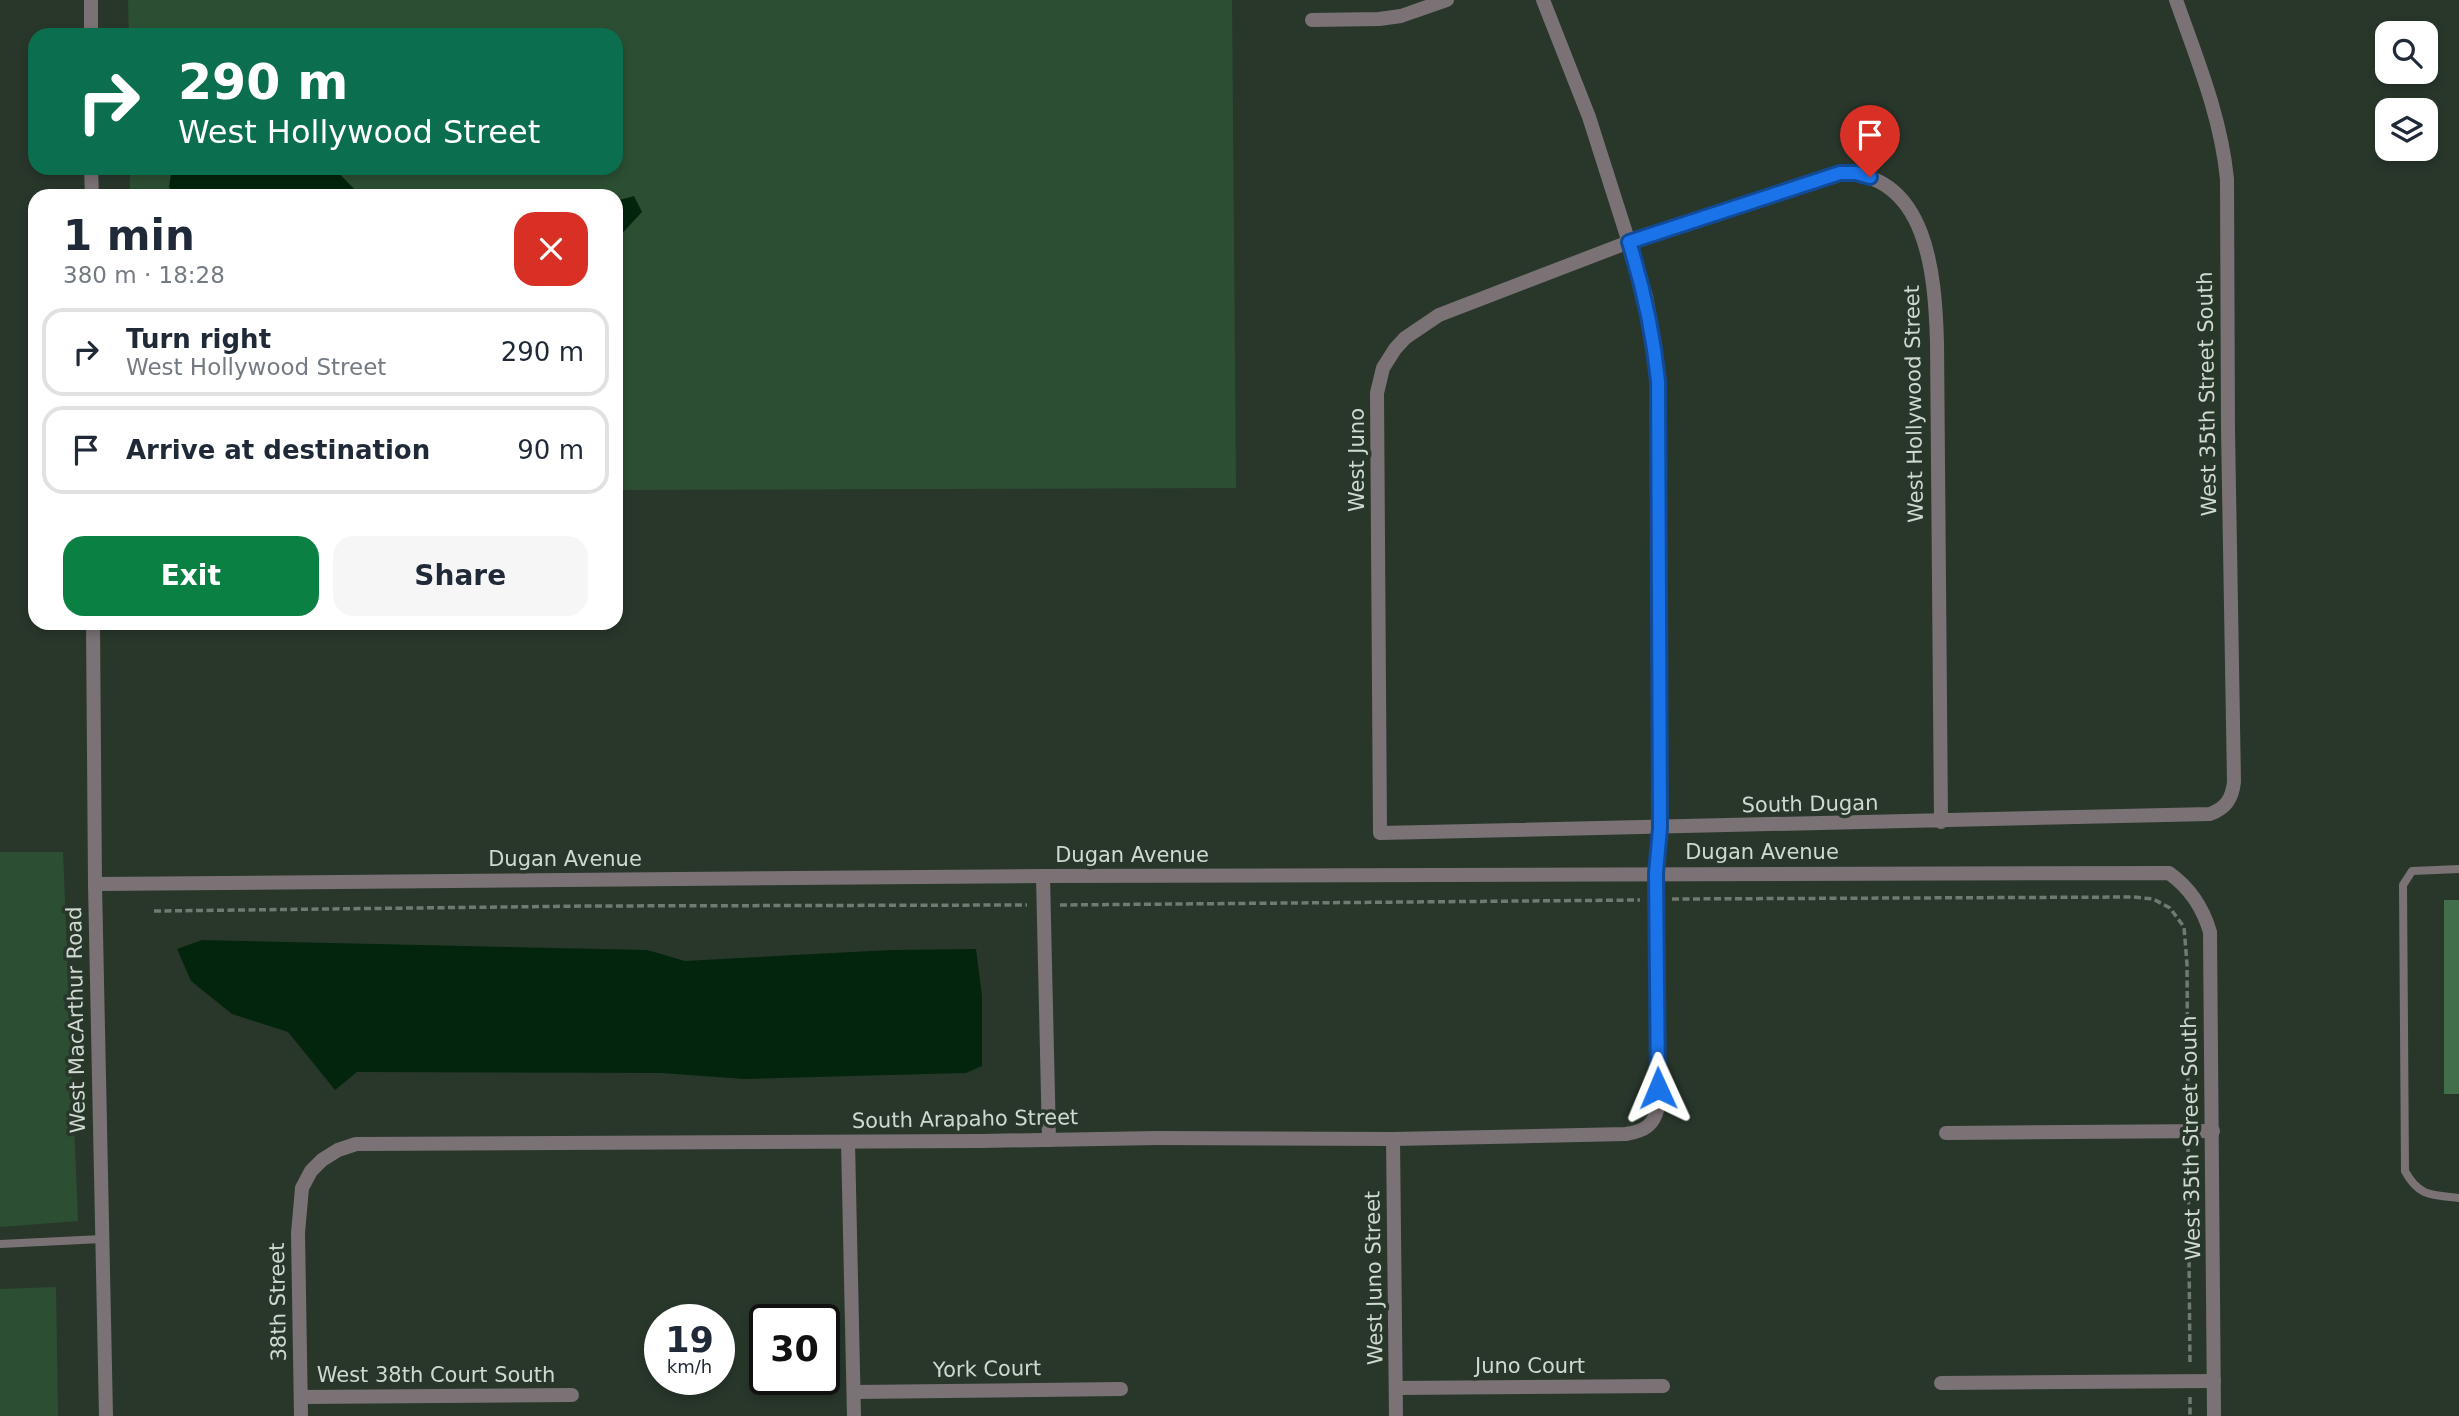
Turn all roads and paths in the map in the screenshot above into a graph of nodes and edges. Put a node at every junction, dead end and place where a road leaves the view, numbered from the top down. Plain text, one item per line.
1 (91, 0) edge
2 (1447, 0) edge
3 (1543, 0) edge
4 (2176, 0) edge
5 (1312, 20) dead end
6 (91, 28) edge
7 (1629, 242) junction
8 (93, 630) edge
9 (2232, 796) joint
10 (1941, 822) junction
11 (1660, 828) junction
12 (1380, 833) joint
13 (2459, 869) edge
14 (1656, 873) junction
15 (2169, 873) joint
16 (1043, 876) junction
17 (94, 884) junction
18 (1656, 900) junction
19 (1045, 905) junction
20 (154, 911) dead end
21 (2188, 1131) junction
22 (2213, 1131) junction
23 (1946, 1133) dead end
24 (1393, 1139) junction
25 (1049, 1140) junction
26 (849, 1142) junction
27 (302, 1188) joint
28 (2459, 1198) edge
29 (102, 1239) junction
30 (0, 1244) edge
31 (2214, 1381) junction
32 (1941, 1382) dead end
33 (2190, 1382) junction
34 (1664, 1386) dead end
35 (1396, 1388) junction
36 (1121, 1389) dead end
37 (854, 1392) junction
38 (572, 1395) dead end
39 (301, 1397) junction
40 (106, 1416) edge
41 (301, 1416) edge
42 (854, 1416) edge
43 (1396, 1416) edge
44 (2190, 1416) edge
45 (2214, 1416) edge

1 - 6 street
2 - 5 street
3 - 7 street
4 - 9 street, West 35th Street South
7 - 10 street, West Hollywood Street
7 - 11 street
7 - 12 street, West Juno
8 - 17 street, West MacArthur Road
9 - 10 street, South Dugan
10 - 11 street, South Dugan
11 - 12 street, South Dugan
11 - 14 street
13 - 28 lane
14 - 15 street, Dugan Avenue
14 - 16 street, Dugan Avenue
14 - 18 street
15 - 22 street, West 35th Street South
16 - 17 street, Dugan Avenue
16 - 19 street
17 - 29 street, West MacArthur Road
18 - 19 path
18 - 21 path
18 - 24 street, South Arapaho Street
19 - 20 path
19 - 25 street
21 - 22 street
21 - 23 street
21 - 33 path
22 - 31 street, West 35th Street South
24 - 25 street, South Arapaho Street
24 - 35 street, West Juno Street
25 - 26 street, South Arapaho Street
26 - 27 street, South Arapaho Street
26 - 37 street
27 - 39 street, 38th Street
29 - 30 lane
29 - 40 street, West MacArthur Road
31 - 33 street
31 - 45 street, West 35th Street South
32 - 33 street
33 - 44 path
34 - 35 street, Juno Court
35 - 43 street, West Juno Street
36 - 37 street, York Court
37 - 42 street
38 - 39 street, West 38th Court South
39 - 41 street, 38th Street

